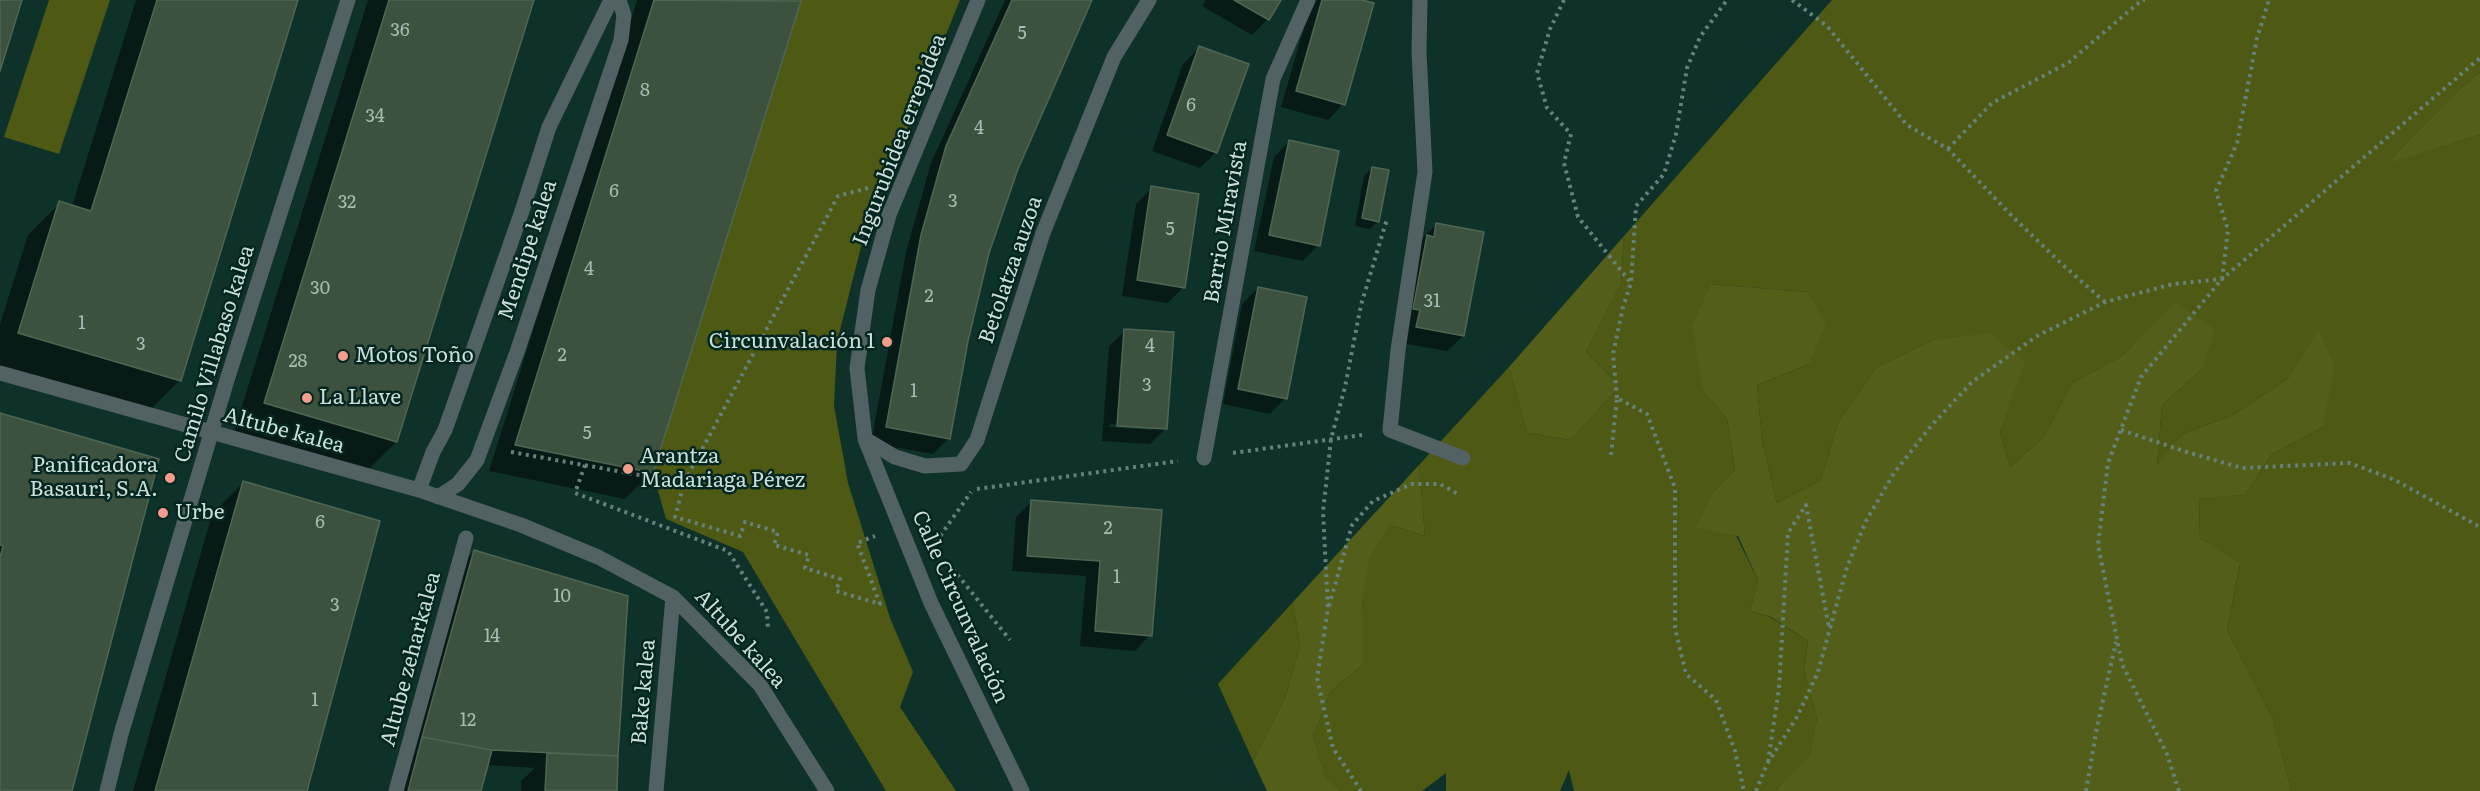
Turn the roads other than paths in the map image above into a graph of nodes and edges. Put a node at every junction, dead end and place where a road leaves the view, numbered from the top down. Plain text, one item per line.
1 (348, 0) edge
2 (611, 0) edge
3 (619, 0) edge
4 (978, 0) edge
5 (1149, 0) edge
6 (1308, 0) edge
7 (1420, 0) edge
8 (0, 373) edge
9 (211, 434) junction
10 (865, 439) junction
11 (1204, 458) road end
12 (1463, 458) dead end
13 (420, 490) junction
14 (438, 497) junction
15 (466, 538) dead end
16 (673, 597) junction
17 (107, 791) edge
18 (396, 791) edge
19 (656, 791) edge
20 (827, 791) edge
21 (1022, 791) edge

1 - 9 street, Camilo Villabaso kalea
2 - 13 street, Mendipe kalea
3 - 14 street, Mendipe kalea
4 - 10 street, Ingurubidea errepidea
5 - 10 street, Betolatza auzoa
6 - 11 street, Barrio Miravista
7 - 12 street
8 - 9 street, Altube kalea
9 - 13 street, Altube kalea
9 - 17 street, Camilo Villabaso kalea
10 - 21 street, Calle Circunvalación
13 - 14 street, Altube kalea
14 - 16 street, Altube kalea
15 - 18 street, Altube zeharkalea
16 - 19 street, Bake kalea
16 - 20 street, Altube kalea

